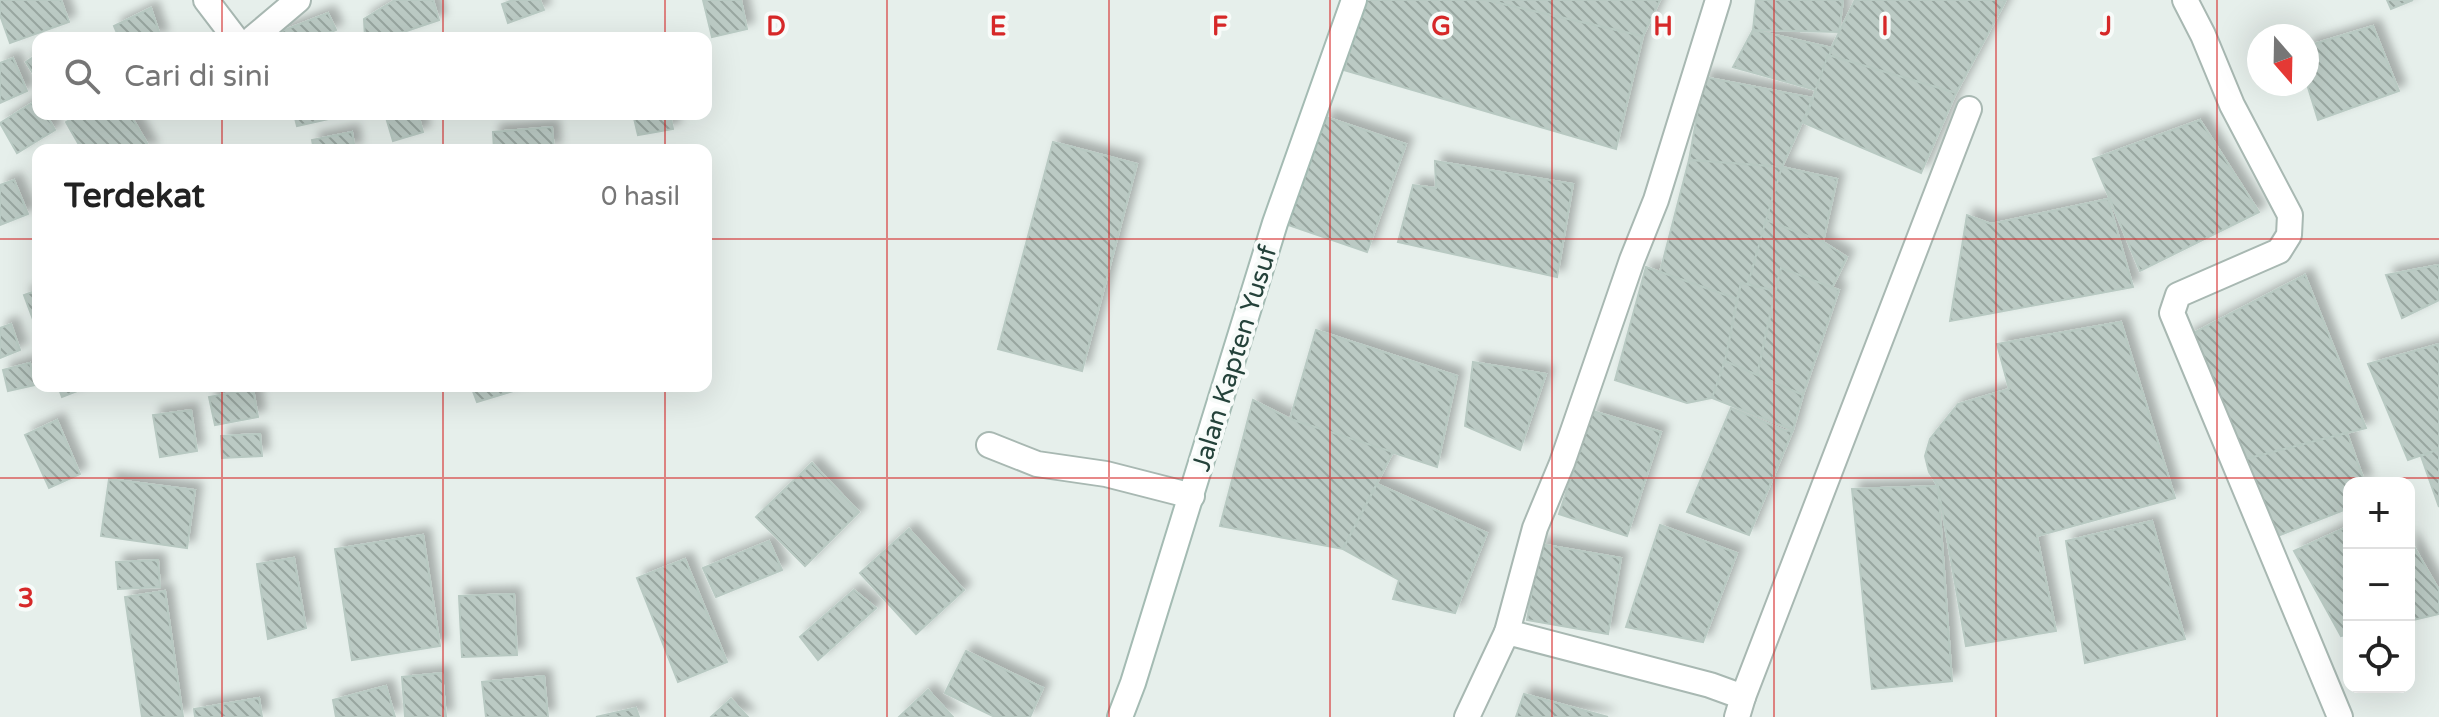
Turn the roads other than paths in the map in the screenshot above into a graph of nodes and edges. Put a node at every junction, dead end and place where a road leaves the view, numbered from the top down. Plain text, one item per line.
1 (206, 0) edge
2 (298, 0) edge
3 (1354, 0) edge
4 (1718, 0) edge
5 (2185, 0) edge
6 (230, 32) edge
7 (260, 32) edge
8 (1969, 109) dead end
9 (989, 445) dead end
10 (1192, 496) junction
11 (1507, 632) junction
12 (1740, 707) edge
13 (1120, 717) edge
14 (1467, 717) edge
15 (2340, 717) edge

1 - 6 street
2 - 7 street
3 - 10 street, Jalan Kapten Yusuf
4 - 11 street
5 - 15 street
8 - 12 street
9 - 10 street
10 - 13 street, Jalan Kapten Yusuf
11 - 12 street
11 - 14 street

